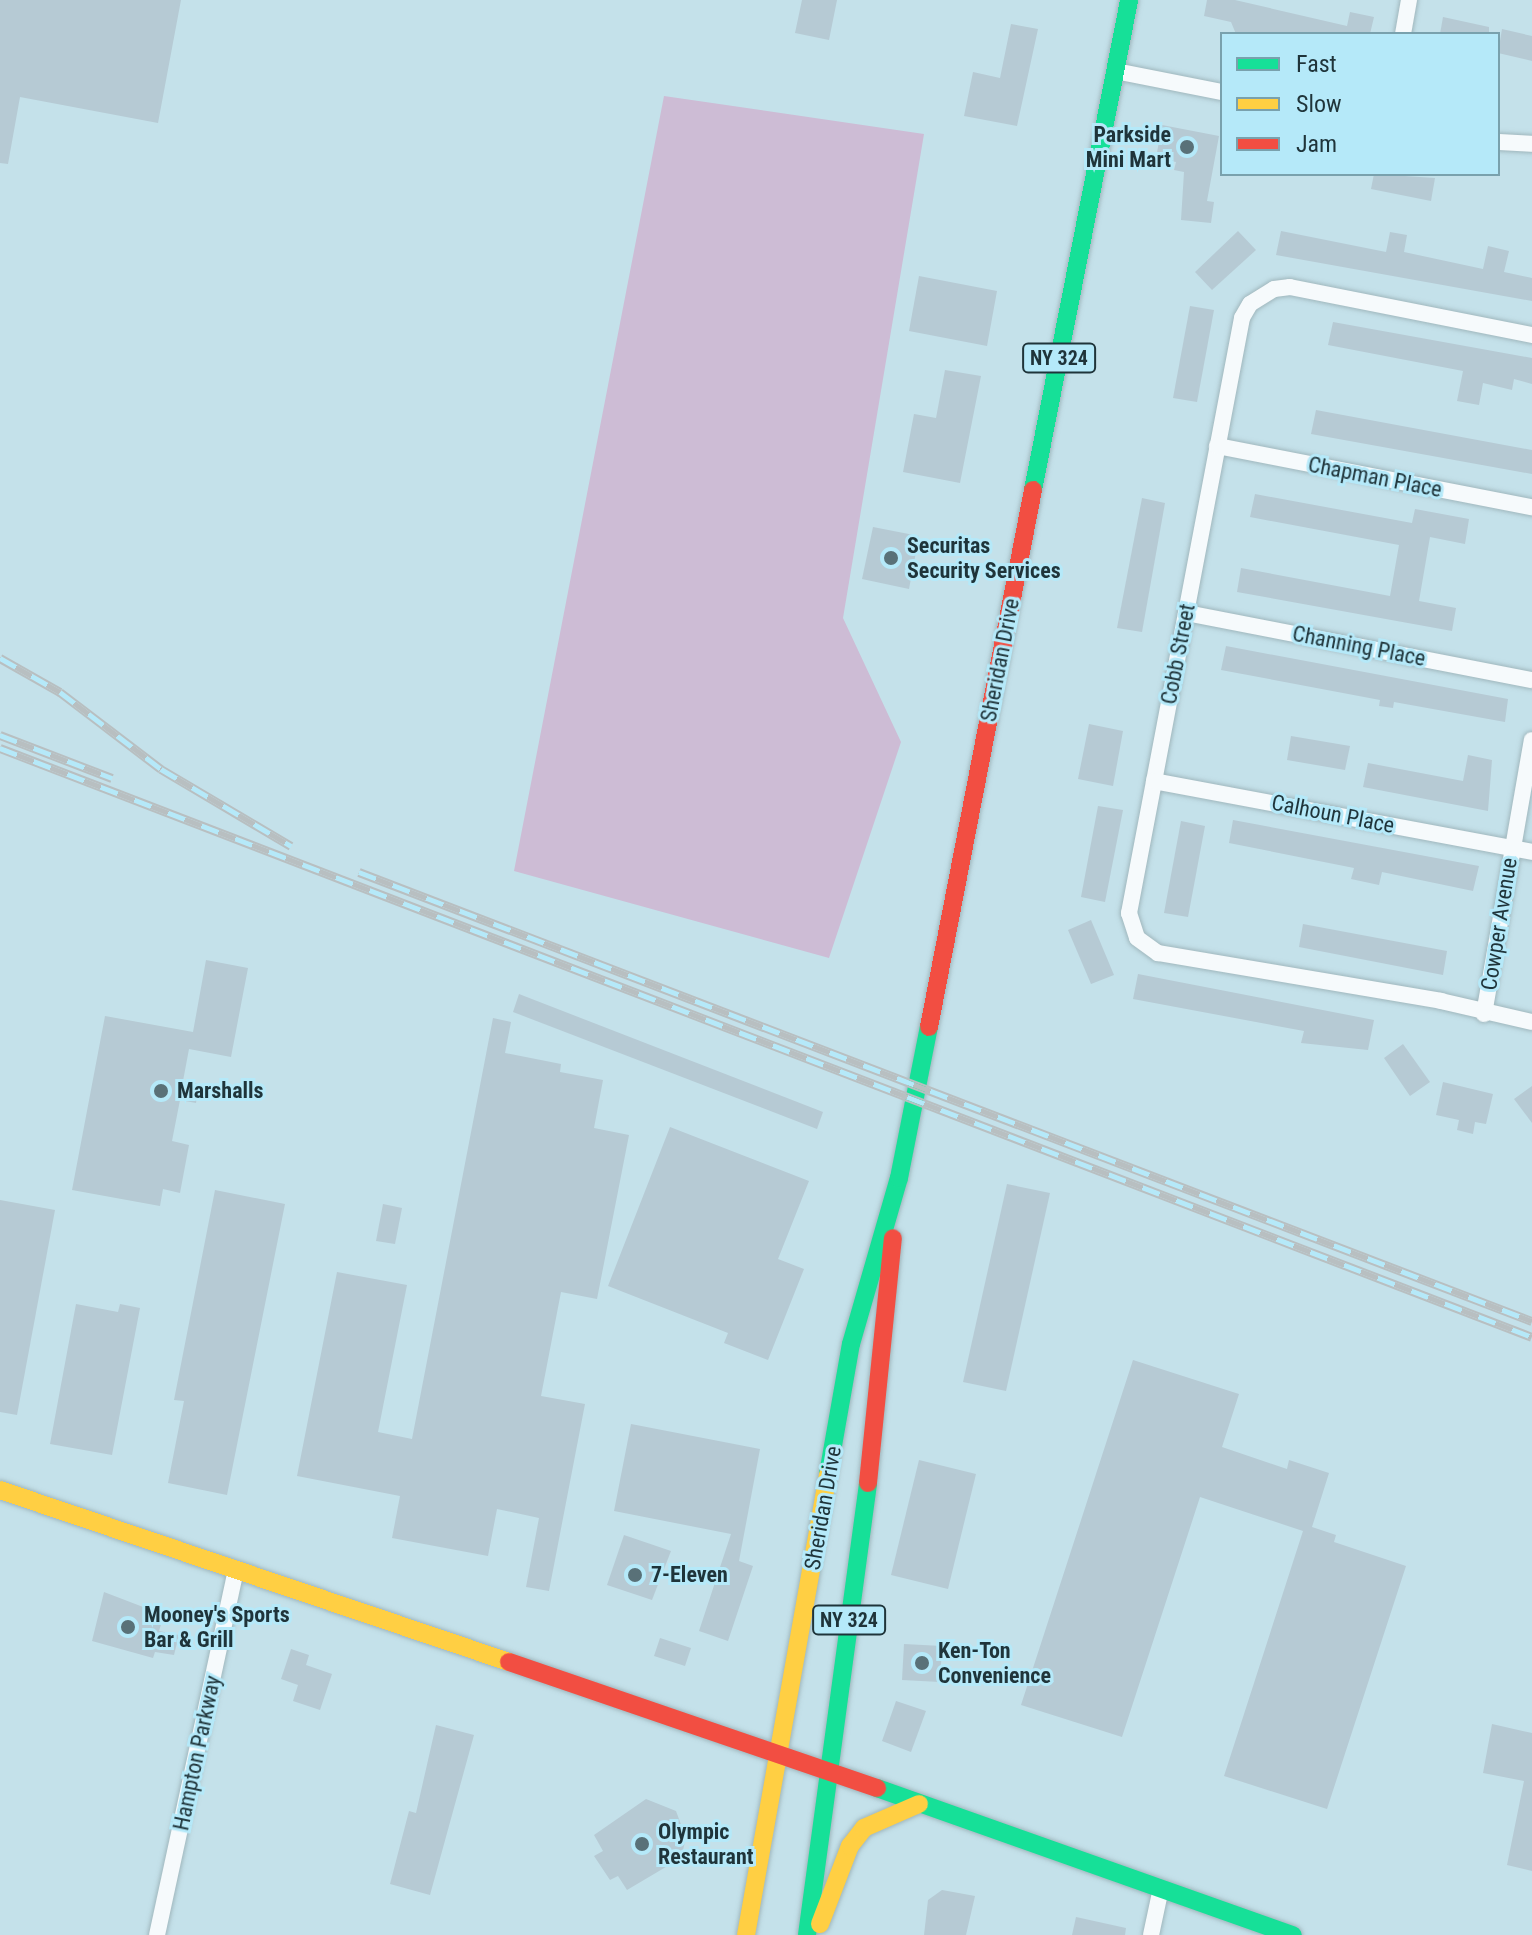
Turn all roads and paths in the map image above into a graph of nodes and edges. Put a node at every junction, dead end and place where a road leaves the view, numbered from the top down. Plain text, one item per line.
1 (1129, 0) edge
2 (1409, 0) edge
3 (1403, 32) edge
4 (1115, 71) junction
5 (1220, 92) edge
6 (1500, 142) edge
7 (1532, 144) edge
8 (1532, 335) edge
9 (1217, 446) junction
10 (1532, 507) edge
11 (1186, 613) junction
12 (1532, 680) edge
13 (1532, 740) edge
14 (1154, 781) junction
15 (1512, 849) junction
16 (1532, 852) edge
17 (1484, 1014) junction
18 (1532, 1022) edge
19 (899, 1178) junction
20 (0, 1490) edge
21 (236, 1571) junction
22 (780, 1755) junction
23 (828, 1772) junction
24 (919, 1804) junction
25 (1161, 1888) junction
26 (157, 1935) edge
27 (746, 1935) edge
28 (807, 1935) edge
29 (816, 1935) edge
30 (1151, 1935) edge
31 (1293, 1935) edge

1 - 4 main road, Sheridan Drive / NY 324
2 - 3 street
4 - 5 street
4 - 19 main road, Sheridan Drive / NY 324
6 - 7 street
8 - 9 street, Cobb Street
9 - 10 street, Chapman Place
9 - 11 street, Cobb Street
11 - 12 street, Channing Place
11 - 14 street, Cobb Street
13 - 15 street, Cowper Avenue
14 - 15 street, Calhoun Place
14 - 17 street, Cobb Street
15 - 16 street, Calhoun Place
15 - 17 street, Cowper Avenue
17 - 18 street
19 - 22 main road, Sheridan Drive / NY 324
19 - 23 main road, Sheridan Drive / NY 324
20 - 21 main road
21 - 22 main road
21 - 26 street, Hampton Parkway
22 - 23 main road
22 - 27 main road, Sheridan Drive / NY 324
23 - 24 main road
23 - 28 main road, Sheridan Drive / NY 324
24 - 25 main road
24 - 29 main road
25 - 30 street
25 - 31 main road

